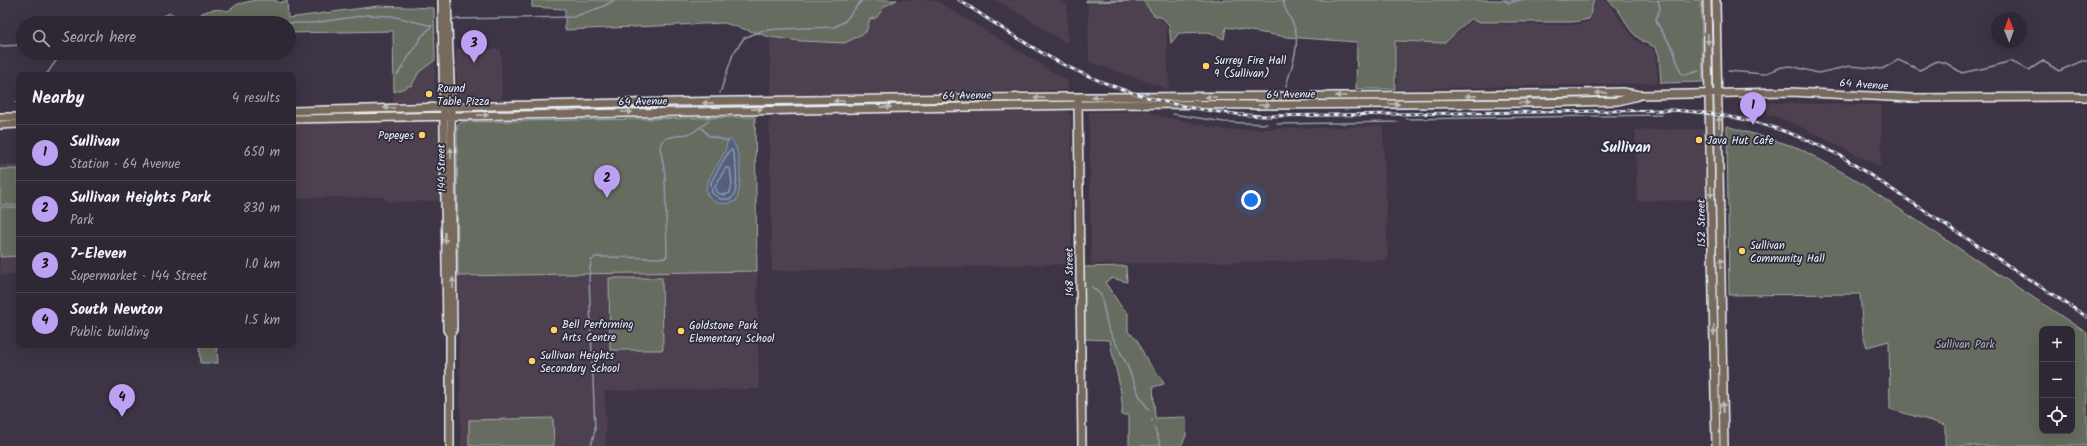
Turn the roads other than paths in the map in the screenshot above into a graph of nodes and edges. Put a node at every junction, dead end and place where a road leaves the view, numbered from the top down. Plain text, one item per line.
1 (442, 0) edge
2 (447, 0) edge
3 (1707, 0) edge
4 (1716, 0) edge
5 (1709, 94) junction
6 (1718, 94) junction
7 (1640, 95) junction
8 (1322, 96) junction
9 (2087, 97) edge
10 (1078, 101) junction
11 (612, 104) junction
12 (1323, 104) junction
13 (558, 106) junction
14 (443, 107) junction
15 (451, 107) junction
16 (367, 109) junction
17 (296, 111) edge
18 (569, 113) junction
19 (524, 114) junction
20 (447, 116) junction
21 (0, 117) edge
22 (16, 117) edge
23 (296, 118) edge
24 (316, 118) junction
25 (16, 124) edge
26 (0, 125) edge
27 (450, 446) edge
28 (1082, 446) edge
29 (1716, 446) edge
30 (1724, 446) edge

1 - 14 main road, 144 Street
2 - 15 main road, 144 Street
3 -> 5 main road, 152 Street
4 - 6 main road, 152 Street
5 - 6 main road, 64 Avenue
5 - 7 main road, 64 Avenue
5 -> 29 main road, 152 Street
6 - 9 main road, 64 Avenue
30 -> 6 main road, 152 Street
7 -> 8 main road, 64 Avenue
12 -> 7 main road, 64 Avenue
8 -> 10 main road, 64 Avenue
8 - 12 main road
10 -> 11 main road, 64 Avenue
10 -> 12 main road, 64 Avenue
18 -> 10 main road, 64 Avenue
10 - 28 main road, 148 Street
11 - 13 main road, 64 Avenue
11 - 18 main road
13 - 15 main road, 64 Avenue
13 - 19 main road
14 - 15 main road, 64 Avenue
14 -> 16 main road, 64 Avenue
14 - 20 main road, 144 Street
15 - 20 main road, 144 Street
16 - 17 main road, 64 Avenue
16 - 24 main road
18 - 19 main road, 64 Avenue
20 -> 19 main road, 64 Avenue
20 - 24 main road, 64 Avenue
20 - 27 main road, 144 Street
21 - 22 main road
23 - 24 main road, 64 Avenue
25 - 26 main road

